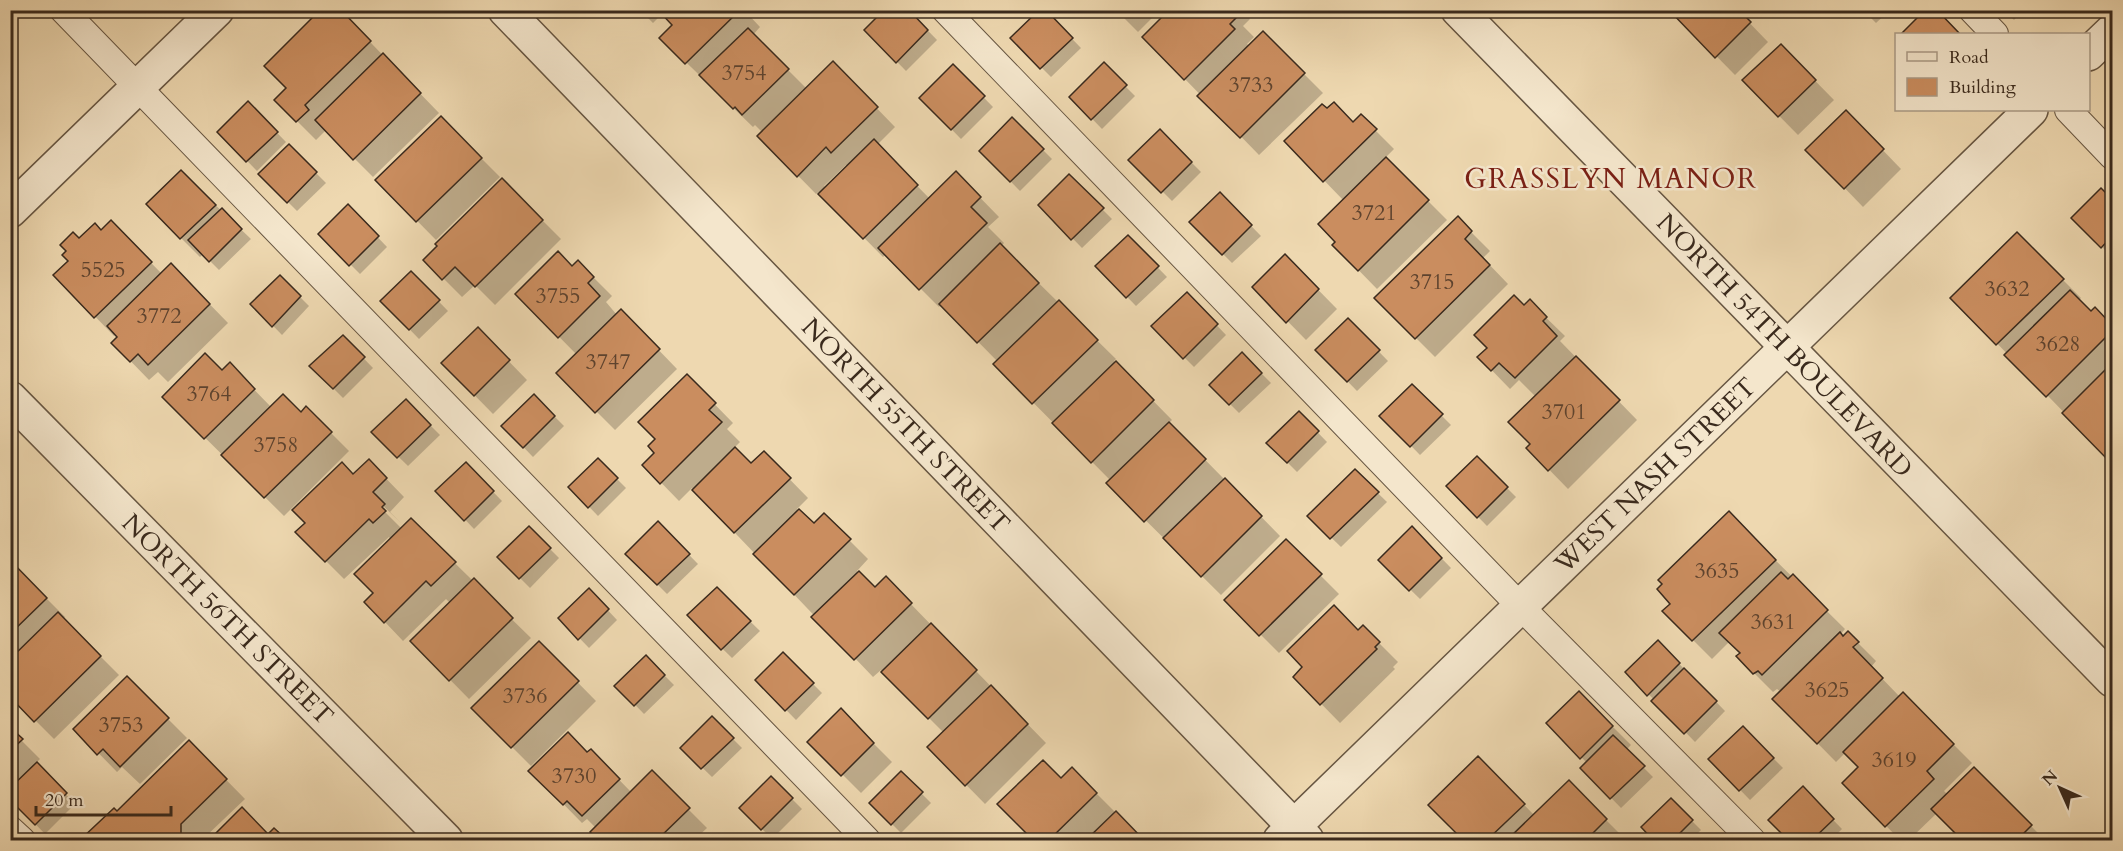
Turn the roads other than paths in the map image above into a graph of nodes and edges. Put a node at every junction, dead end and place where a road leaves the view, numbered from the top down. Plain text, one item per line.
1 (63, 10) edge
2 (217, 10) edge
3 (505, 10) edge
4 (945, 10) edge
5 (1458, 10) edge
6 (1972, 10) edge
7 (2112, 31) edge
8 (1994, 33) edge
9 (2090, 52) edge
10 (138, 87) junction
11 (2030, 111) edge
12 (2069, 111) edge
13 (2112, 156) edge
14 (10, 211) edge
15 (1787, 348) junction
16 (10, 398) edge
17 (1520, 606) junction
18 (2112, 680) edge
19 (10, 829) edge
20 (1293, 836) edge
21 (22, 840) edge
22 (446, 840) edge
23 (867, 840) edge
24 (1752, 840) edge

1 - 10 lane
2 - 10 street
3 - 20 street, NORTH 55TH STREET
4 - 17 lane
5 - 15 street, NORTH 54TH BOULEVARD
6 - 8 lane
7 - 9 street
10 - 14 street
10 - 23 lane
11 - 15 street, WEST NASH STREET
12 - 13 lane
15 - 17 street, WEST NASH STREET
15 - 18 street, NORTH 54TH BOULEVARD
16 - 22 street, NORTH 56TH STREET
17 - 20 street, WEST NASH STREET
17 - 24 lane
19 - 21 lane

